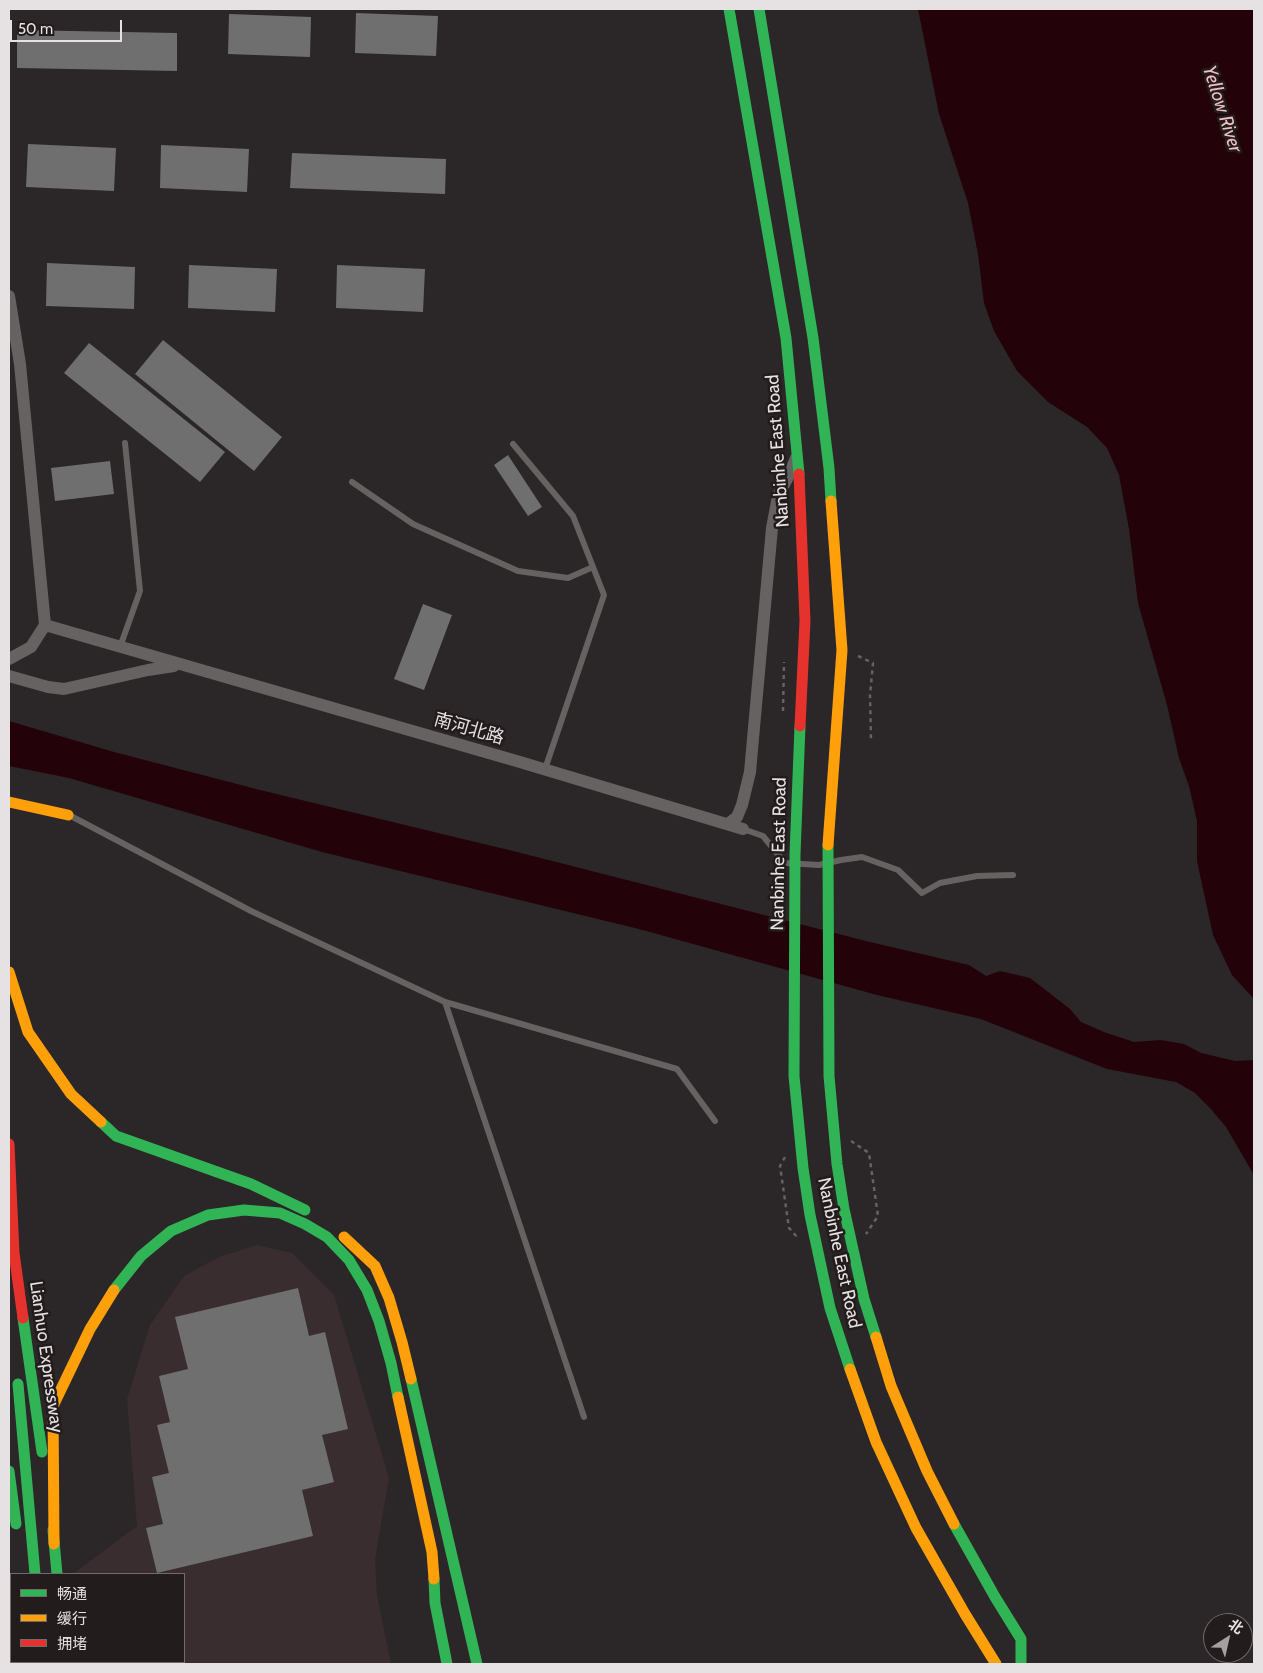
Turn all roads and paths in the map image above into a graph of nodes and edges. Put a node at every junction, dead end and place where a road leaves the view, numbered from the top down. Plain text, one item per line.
1 (729, 9) edge
2 (759, 9) edge
3 (9, 296) edge
4 (125, 443) dead end
5 (513, 444) dead end
6 (798, 454) junction
7 (352, 482) dead end
8 (593, 566) junction
9 (45, 625) junction
10 (120, 647) junction
11 (9, 659) edge
12 (784, 662) dead end
13 (873, 663) dead end
14 (184, 666) junction
15 (9, 676) edge
16 (783, 716) dead end
17 (871, 739) dead end
18 (545, 769) junction
19 (9, 802) edge
20 (68, 815) joint
21 (728, 824) junction
22 (743, 829) joint
23 (1013, 875) dead end
24 (9, 972) edge
25 (445, 1002) junction
26 (715, 1122) dead end
27 (834, 1129) junction
28 (9, 1144) edge
29 (853, 1254) junction
30 (9, 1293) edge
31 (11, 1313) dead end
32 (16, 1372) dead end
33 (584, 1417) dead end
34 (9, 1471) edge
35 (19, 1539) dead end
36 (54, 1544) junction
37 (35, 1573) edge
38 (57, 1573) edge
39 (447, 1664) edge
40 (477, 1664) edge
41 (996, 1664) edge
42 (1021, 1664) edge

1 - 6 main road, Nanbinhe East Road
2 - 27 main road, Nanbinhe East Road
3 - 9 street
4 - 10 lane
5 - 8 lane
6 - 21 street
6 - 41 main road, Nanbinhe East Road
7 - 8 lane
8 - 18 lane
9 - 10 street, 南河北路
9 - 11 street
10 - 14 street, 南河北路
12 - 16 path
13 - 17 path
14 - 15 street, 南河北路
14 - 18 street, 南河北路
18 - 21 street, 南河北路
19 - 20 main road
20 - 25 lane
21 - 22 street, 南河北路
22 - 23 lane
24 - 40 main road
25 - 26 lane
25 - 33 lane
27 - 29 main road, Nanbinhe East Road
27 - 29 path
28 - 36 main road, Lianhuo Expressway
29 - 42 main road, Nanbinhe East Road
30 - 31 main road, Lianhuo Expressway
32 - 37 main road, Lianhuo Expressway
34 - 35 main road
36 - 38 main road, Lianhuo Expressway
36 - 39 main road

